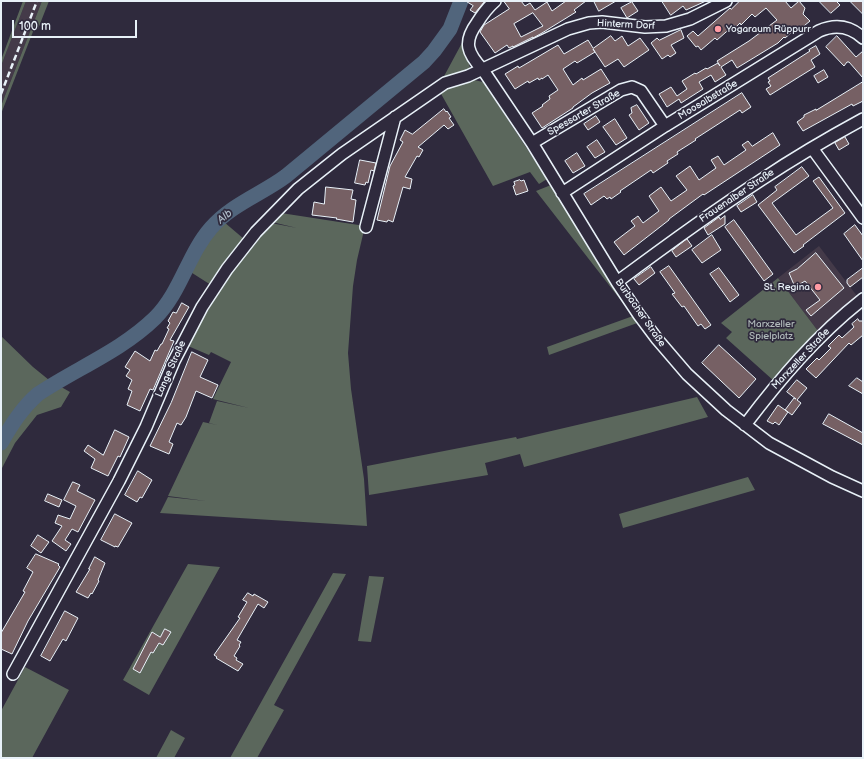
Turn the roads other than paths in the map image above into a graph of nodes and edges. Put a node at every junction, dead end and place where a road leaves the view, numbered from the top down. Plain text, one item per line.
1 (495, 1) edge
2 (726, 1) edge
3 (862, 34) edge
4 (483, 70) junction
5 (395, 117) junction
6 (863, 119) edge
7 (665, 126) junction
8 (532, 143) junction
9 (812, 148) junction
10 (562, 193) junction
11 (863, 218) edge
12 (366, 228) dead end
13 (617, 282) junction
14 (863, 299) edge
15 (745, 425) junction
16 (863, 491) edge
17 (13, 674) dead end

1 - 4 street
2 - 4 street, Hinterm Dorf
3 - 7 street, Moosalbstraße
4 - 5 street, Lange Straße
4 - 8 street, Burbacher Straße
5 - 12 street
5 - 17 street, Lange Straße
6 - 9 street, Frauenalber Straße
7 - 8 street, Spessarter Straße
7 - 10 street, Moosalbstraße
8 - 10 street, Burbacher Straße
9 - 11 street
9 - 13 street, Frauenalber Straße
10 - 13 street, Burbacher Straße
13 - 15 street, Burbacher Straße
14 - 15 street, Marxzeller Straße
15 - 16 street, Burbacher Straße

